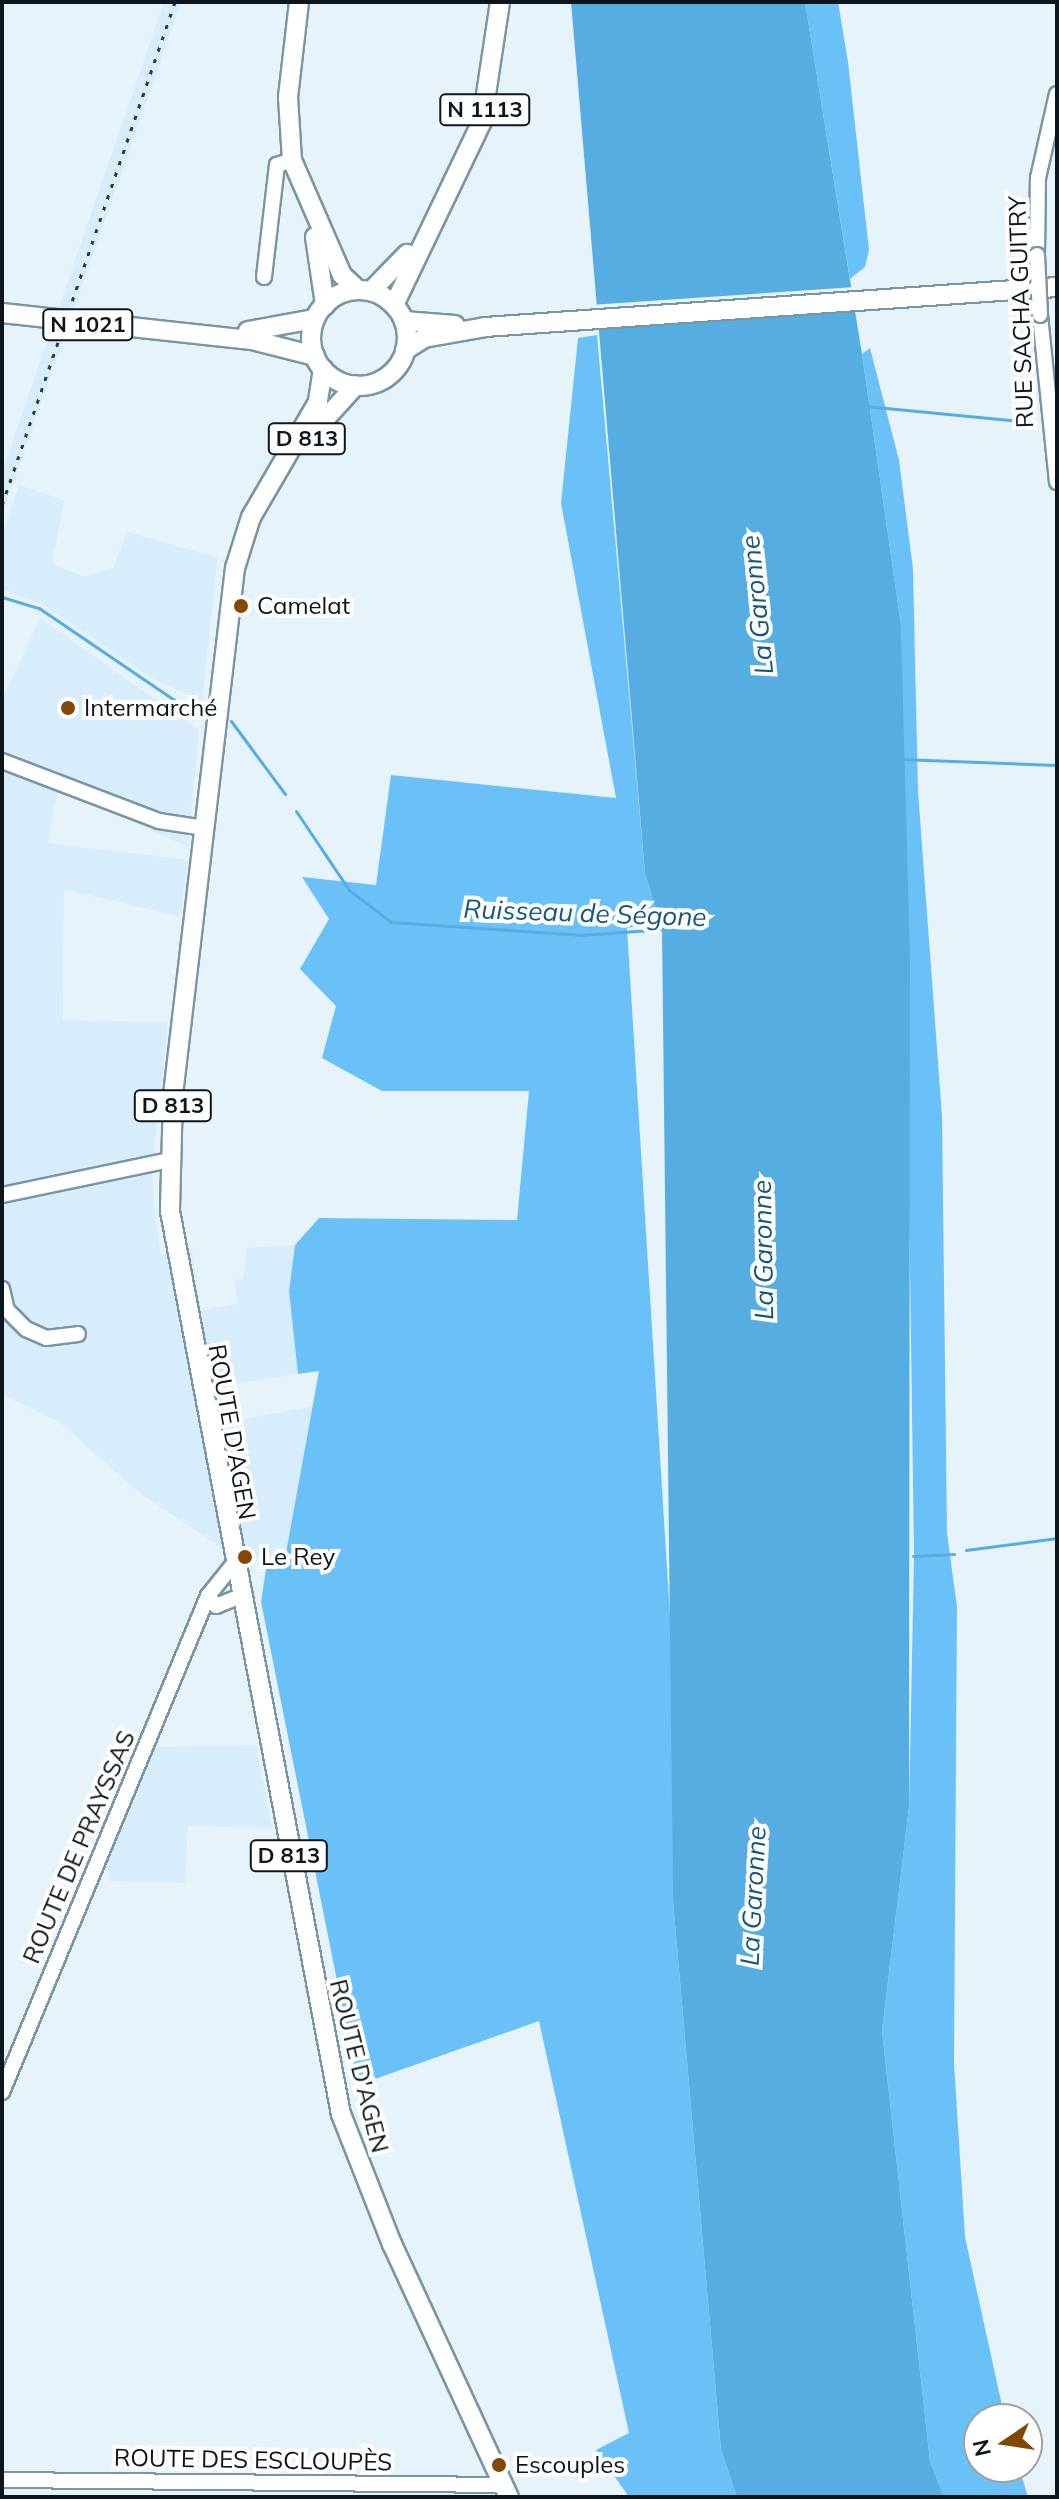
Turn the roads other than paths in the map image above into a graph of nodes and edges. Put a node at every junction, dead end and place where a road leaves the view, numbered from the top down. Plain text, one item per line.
1 (299, 2) edge
2 (500, 2) edge
3 (1057, 94) edge
4 (292, 160) junction
5 (307, 207) junction
6 (440, 210) junction
7 (264, 277) dead end
8 (1057, 287) edge
9 (364, 291) junction
10 (320, 312) junction
11 (2, 313) edge
12 (399, 313) junction
13 (492, 327) junction
14 (174, 332) junction
15 (405, 350) junction
16 (319, 362) junction
17 (356, 385) junction
18 (1057, 482) edge
19 (262, 496) junction
20 (2, 761) edge
21 (204, 828) junction
22 (169, 1160) junction
23 (2, 1195) edge
24 (2, 1289) edge
25 (78, 1334) dead end
26 (232, 1566) junction
27 (238, 1597) junction
28 (212, 1601) junction
29 (2, 2092) edge
30 (2, 2480) edge
31 (507, 2491) edge

1 - 4 main road
2 - 6 main road, N 1113
3 - 18 street, RUE SACHA GUITRY, bridge
4 - 5 main road
4 - 7 street
5 - 9 main road
5 - 10 main road
6 - 9 main road, N 1113
6 - 12 main road, N 1113
8 - 13 main road
9 - 10 main road
9 - 12 main road
10 - 14 main road, N 1021
10 - 16 main road
11 - 14 main road, N 1021
12 - 13 main road
12 - 15 main road
13 - 15 main road
14 - 16 main road, N 1021
15 - 17 main road
16 - 17 main road
16 - 19 main road, ROUTE D'AGEN / D 813
17 - 19 main road, ROUTE D'AGEN / D 813
19 - 21 main road, ROUTE D'AGEN / D 813
20 - 21 street
21 - 22 main road, ROUTE D'AGEN / D 813
22 - 23 street
22 - 26 main road, ROUTE D'AGEN / D 813
24 - 25 street
26 - 27 main road, ROUTE D'AGEN / D 813
26 - 28 street
27 - 28 street
27 - 31 main road, ROUTE D'AGEN / D 813
28 - 29 street, ROUTE DE PRAYSSAS
30 - 31 street, ROUTE DES ESCLOUPÈS

